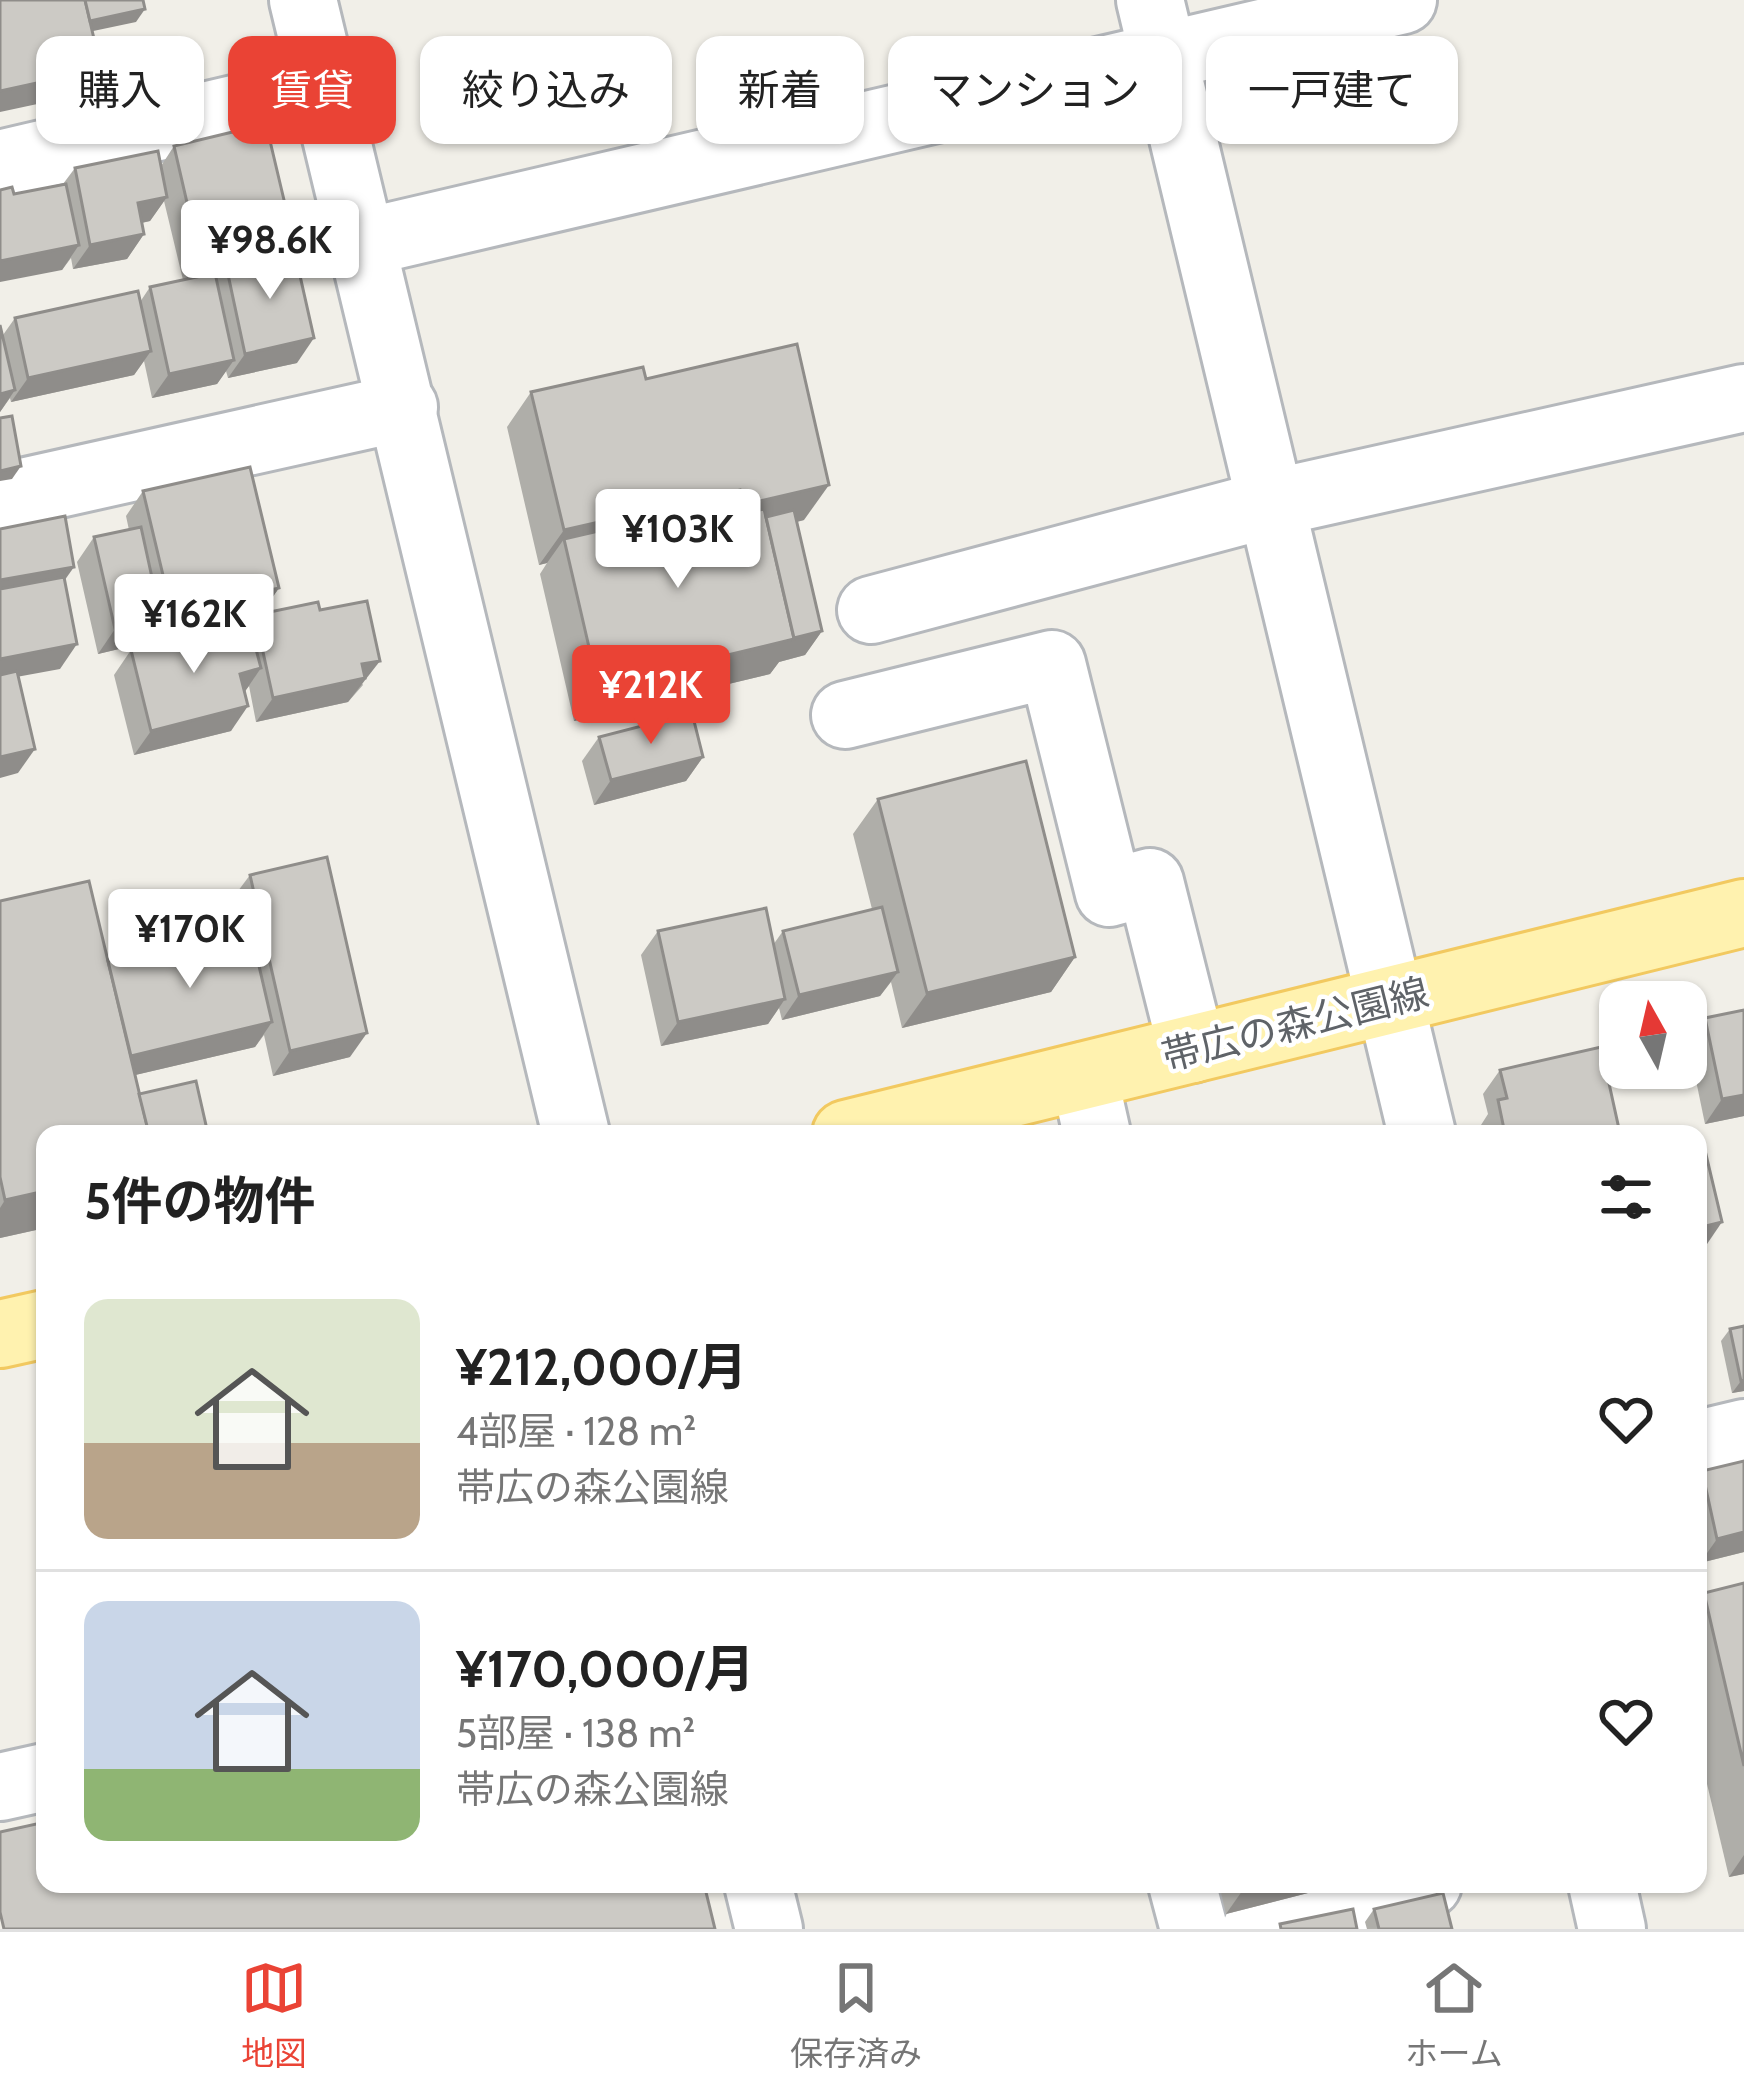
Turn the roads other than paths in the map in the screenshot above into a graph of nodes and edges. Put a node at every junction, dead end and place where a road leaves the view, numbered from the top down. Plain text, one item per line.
1 (303, 0) edge
2 (1403, 0) edge
3 (1157, 29) edge
4 (312, 36) edge
5 (228, 111) edge
6 (338, 144) edge
7 (0, 164) edge
8 (362, 243) junction
9 (1744, 398) edge
10 (404, 407) junction
11 (0, 497) edge
12 (1273, 503) junction
13 (1029, 570) junction
14 (871, 610) dead end
15 (1052, 664) junction
16 (844, 715) dead end
17 (1744, 913) edge
18 (1390, 1000) junction
19 (1192, 1049) junction
20 (1090, 1105) edge
21 (574, 1125) edge
22 (922, 1125) edge
23 (1420, 1125) edge
24 (36, 1326) edge
25 (0, 1334) edge
26 (1744, 1433) edge
27 (1707, 1442) edge
28 (36, 1779) edge
29 (0, 1787) edge
30 (760, 1893) edge
31 (1184, 1893) edge
32 (1394, 1893) edge
33 (1604, 1893) edge
34 (769, 1929) edge
35 (1194, 1929) edge
36 (1256, 1929) edge
37 (1612, 1929) edge

1 - 4 street
2 - 3 street
3 - 8 street
3 - 12 street
5 - 7 street
6 - 8 street
8 - 10 street
9 - 12 street
10 - 11 street
10 - 21 street
12 - 13 street
12 - 18 street
13 - 14 street
13 - 15 street
15 - 16 street
15 - 19 street
17 - 18 main road, 帯広の森公園線
18 - 19 main road, 帯広の森公園線
18 - 23 street
19 - 20 main road, 帯広の森公園線
20 - 22 main road, 帯広の森公園線
24 - 25 main road
26 - 27 street
28 - 29 street
30 - 34 street
31 - 35 street
32 - 36 street
33 - 37 street

